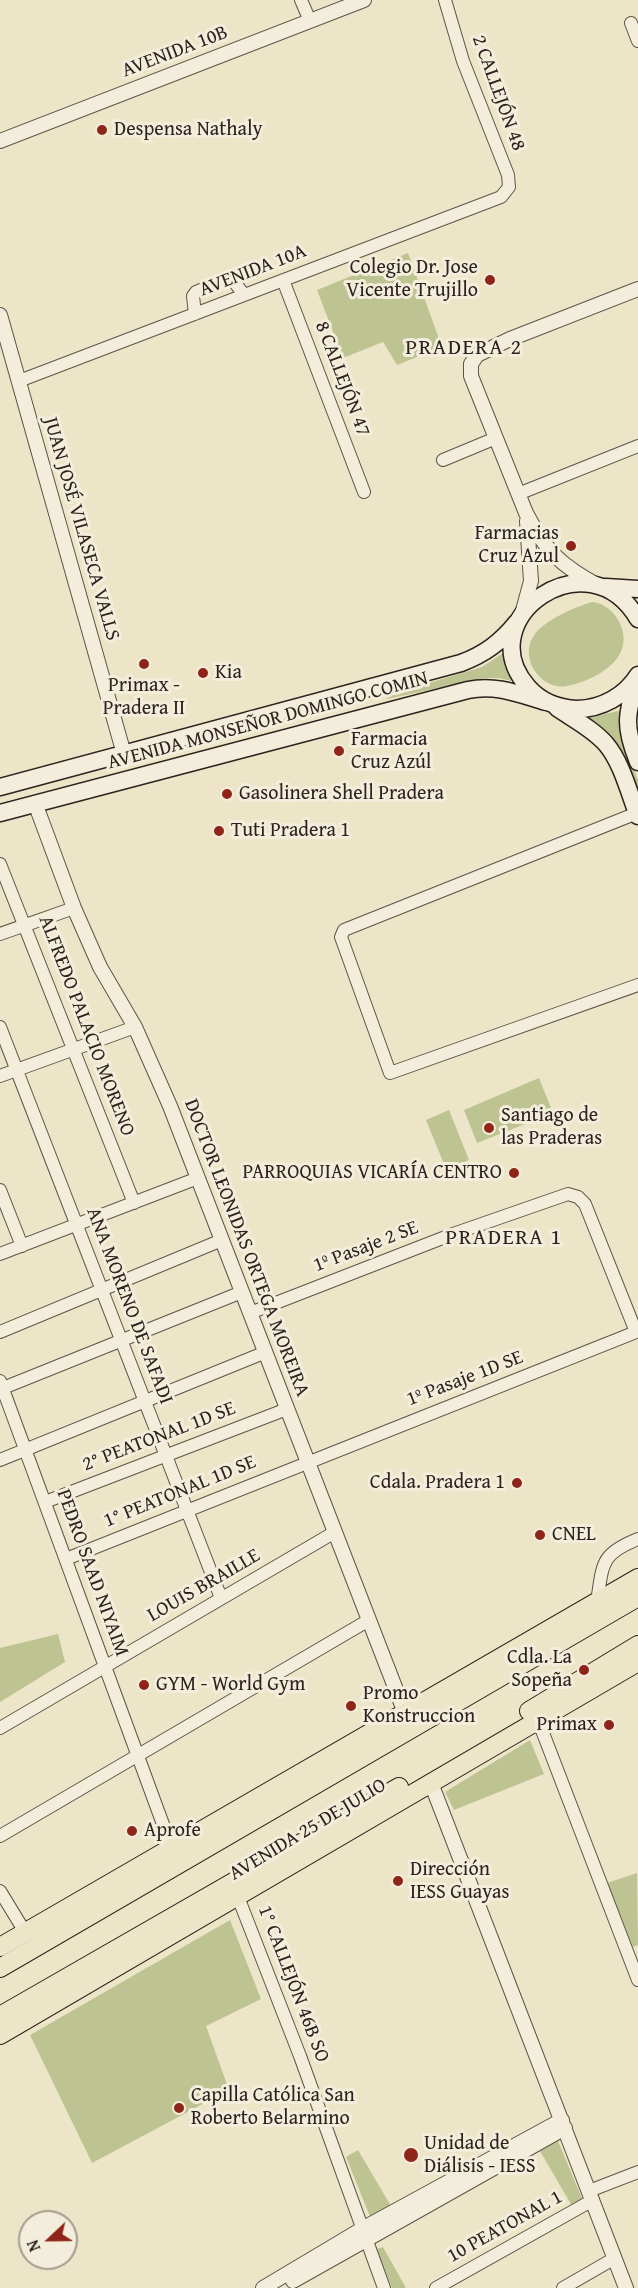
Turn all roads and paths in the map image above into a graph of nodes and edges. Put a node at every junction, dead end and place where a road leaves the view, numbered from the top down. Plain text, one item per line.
1 (301, 0) edge
2 (364, 0) edge
3 (445, 0) edge
4 (310, 21) junction
5 (631, 23) dead end
6 (638, 41) edge
7 (0, 141) edge
8 (501, 197) joint
9 (283, 280) junction
10 (638, 289) edge
11 (244, 295) junction
12 (195, 314) junction
13 (0, 315) edge
14 (19, 381) junction
15 (496, 438) junction
16 (638, 446) edge
17 (443, 460) dead end
18 (364, 492) dead end
19 (518, 494) junction
20 (526, 513) junction
21 (602, 586) junction
22 (638, 589) edge
23 (520, 618) junction
24 (638, 619) edge
25 (637, 676) edge
26 (550, 704) junction
27 (124, 754) junction
28 (638, 762) edge
29 (0, 787) edge
30 (35, 803) junction
31 (0, 813) edge
32 (637, 815) edge
33 (0, 864) edge
34 (74, 908) junction
35 (26, 925) junction
36 (0, 934) edge
37 (638, 985) edge
38 (0, 1027) edge
39 (135, 1027) junction
40 (74, 1049) junction
41 (17, 1070) junction
42 (0, 1076) edge
43 (198, 1178) junction
44 (0, 1190) edge
45 (134, 1203) junction
46 (76, 1225) junction
47 (222, 1240) junction
48 (22, 1246) junction
49 (0, 1254) edge
50 (102, 1290) junction
51 (242, 1292) junction
52 (250, 1313) junction
53 (0, 1332) edge
54 (636, 1332) joint
55 (121, 1341) junction
56 (266, 1352) junction
57 (1, 1385) edge
58 (145, 1402) junction
59 (288, 1408) junction
60 (26, 1450) junction
61 (166, 1456) junction
62 (0, 1460) edge
63 (308, 1462) junction
64 (45, 1502) junction
65 (187, 1510) junction
66 (335, 1532) junction
67 (638, 1539) edge
68 (66, 1558) junction
69 (638, 1578) edge
70 (638, 1597) edge
71 (221, 1599) junction
72 (597, 1602) junction
73 (369, 1620) junction
74 (637, 1660) edge
75 (105, 1666) junction
76 (405, 1713) junction
77 (538, 1720) junction
78 (0, 1728) edge
79 (138, 1755) junction
80 (335, 1775) junction
81 (284, 1783) junction
82 (431, 1783) junction
83 (0, 1836) edge
84 (171, 1846) junction
85 (148, 1860) junction
86 (0, 1891) edge
87 (238, 1897) junction
88 (206, 1898) junction
89 (93, 1914) junction
90 (25, 1932) junction
91 (0, 1947) edge
92 (148, 1950) junction
93 (0, 1968) edge
94 (638, 1980) edge
95 (0, 2016) edge
96 (0, 2035) edge
97 (563, 2124) junction
98 (638, 2172) edge
99 (591, 2195) junction
100 (364, 2234) junction
101 (615, 2258) junction
102 (263, 2288) edge
103 (280, 2288) edge
104 (384, 2288) edge
105 (436, 2288) edge
106 (563, 2288) edge
107 (626, 2288) edge

1 - 4 street
2 - 4 street, AVENIDA 10B
3 - 8 street, 2 CALLEJÓN 48
4 - 7 street, AVENIDA 10B
5 - 6 street
8 - 9 street, AVENIDA 10A
9 - 11 street, AVENIDA 10A
9 - 18 street, 8 CALLEJÓN 47
10 - 15 street
11 - 12 street, AVENIDA 10A
11 - 12 street
12 - 14 street, AVENIDA 10A
13 - 14 street, JUAN JOSÉ VILASECA VALLS
14 - 27 street, JUAN JOSÉ VILASECA VALLS
15 - 17 street
15 - 19 street
16 - 19 street
19 - 20 street
20 - 21 street
20 - 23 street
21 - 22 main road
21 - 23 main road, AVENIDA MONSEÑOR DOMINGO COMIN
21 - 24 main road
23 - 26 main road
23 - 27 main road, AVENIDA MONSEÑOR DOMINGO COMIN
25 - 26 main road
25 - 28 main road
26 - 30 main road, AVENIDA MONSEÑOR DOMINGO COMIN
26 - 32 main road
27 - 29 main road, AVENIDA MONSEÑOR DOMINGO COMIN
30 - 31 main road, AVENIDA MONSEÑOR DOMINGO COMIN
30 - 34 street, DOCTOR LEONIDAS ORTEGA MOREIRA
32 - 37 street
33 - 35 street, ALFREDO PALACIO MORENO
34 - 35 street
34 - 39 street, DOCTOR LEONIDAS ORTEGA MOREIRA
35 - 36 street
35 - 40 street, ALFREDO PALACIO MORENO
38 - 41 street, ANA MORENO DE SAFADI
39 - 40 street
39 - 43 street, DOCTOR LEONIDAS ORTEGA MOREIRA
40 - 41 street
40 - 45 street, ALFREDO PALACIO MORENO
41 - 42 street
41 - 46 street, ANA MORENO DE SAFADI
43 - 45 street
43 - 47 street, DOCTOR LEONIDAS ORTEGA MOREIRA
44 - 48 street
45 - 46 street
46 - 48 street
46 - 50 street, ANA MORENO DE SAFADI
47 - 50 street
47 - 51 street, DOCTOR LEONIDAS ORTEGA MOREIRA
48 - 49 street
50 - 53 street
50 - 55 street, ANA MORENO DE SAFADI
51 - 52 street, DOCTOR LEONIDAS ORTEGA MOREIRA
51 - 55 street
52 - 54 street, 1º Pasaje 2 SE
52 - 56 street, DOCTOR LEONIDAS ORTEGA MOREIRA
54 - 63 street, 1º Pasaje 1D SE
55 - 57 street
55 - 58 street, ANA MORENO DE SAFADI
56 - 58 street
56 - 59 street, DOCTOR LEONIDAS ORTEGA MOREIRA
57 - 60 street, PEDRO SAAD NIYAIM
58 - 60 street
58 - 61 street, ANA MORENO DE SAFADI
59 - 61 street, 2° PEATONAL 1D SE
59 - 63 street, DOCTOR LEONIDAS ORTEGA MOREIRA
60 - 62 street
60 - 64 street, PEDRO SAAD NIYAIM
61 - 64 street, 2° PEATONAL 1D SE
61 - 65 street, ANA MORENO DE SAFADI
63 - 65 street, 1° PEATONAL 1D SE
63 - 66 street, DOCTOR LEONIDAS ORTEGA MOREIRA
64 - 68 street, PEDRO SAAD NIYAIM
65 - 68 street, 1° PEATONAL 1D SE
65 - 71 street, ANA MORENO DE SAFADI
66 - 71 street, LOUIS BRAILLE
66 - 73 street, DOCTOR LEONIDAS ORTEGA MOREIRA
67 - 72 street
68 - 75 street, PEDRO SAAD NIYAIM
69 - 72 main road
70 - 80 main road, AVENIDA 25 DE JULIO
71 - 75 street, LOUIS BRAILLE
72 - 76 main road
73 - 76 street, DOCTOR LEONIDAS ORTEGA MOREIRA
73 - 79 street
74 - 77 main road, AVENIDA 25 DE JULIO
74 - 88 main road, AVENIDA 25 DE JULIO
75 - 78 street, LOUIS BRAILLE
75 - 79 street, PEDRO SAAD NIYAIM
76 - 81 main road
77 - 82 main road, AVENIDA 25 DE JULIO
77 - 94 street
79 - 83 street
79 - 84 street, PEDRO SAAD NIYAIM
80 - 81 main road
80 - 89 main road, AVENIDA 25 DE JULIO
81 - 84 main road
82 - 87 main road, AVENIDA 25 DE JULIO
82 - 97 street
84 - 85 main road
85 - 89 main road
85 - 90 main road
86 - 90 street
87 - 92 main road, AVENIDA 25 DE JULIO
87 - 100 street, 1° CALLEJÓN 46B SO
88 - 92 main road
88 - 95 main road, AVENIDA 25 DE JULIO
89 - 93 main road, AVENIDA 25 DE JULIO
90 - 91 main road
92 - 96 main road, AVENIDA 25 DE JULIO
97 - 99 street
97 - 100 street
98 - 99 street, 10 PEATONAL 1
99 - 101 street
99 - 105 street, 10 PEATONAL 1
100 - 102 street
100 - 103 street
100 - 104 street, 1° CALLEJÓN 46B SO
101 - 106 street
101 - 107 street

